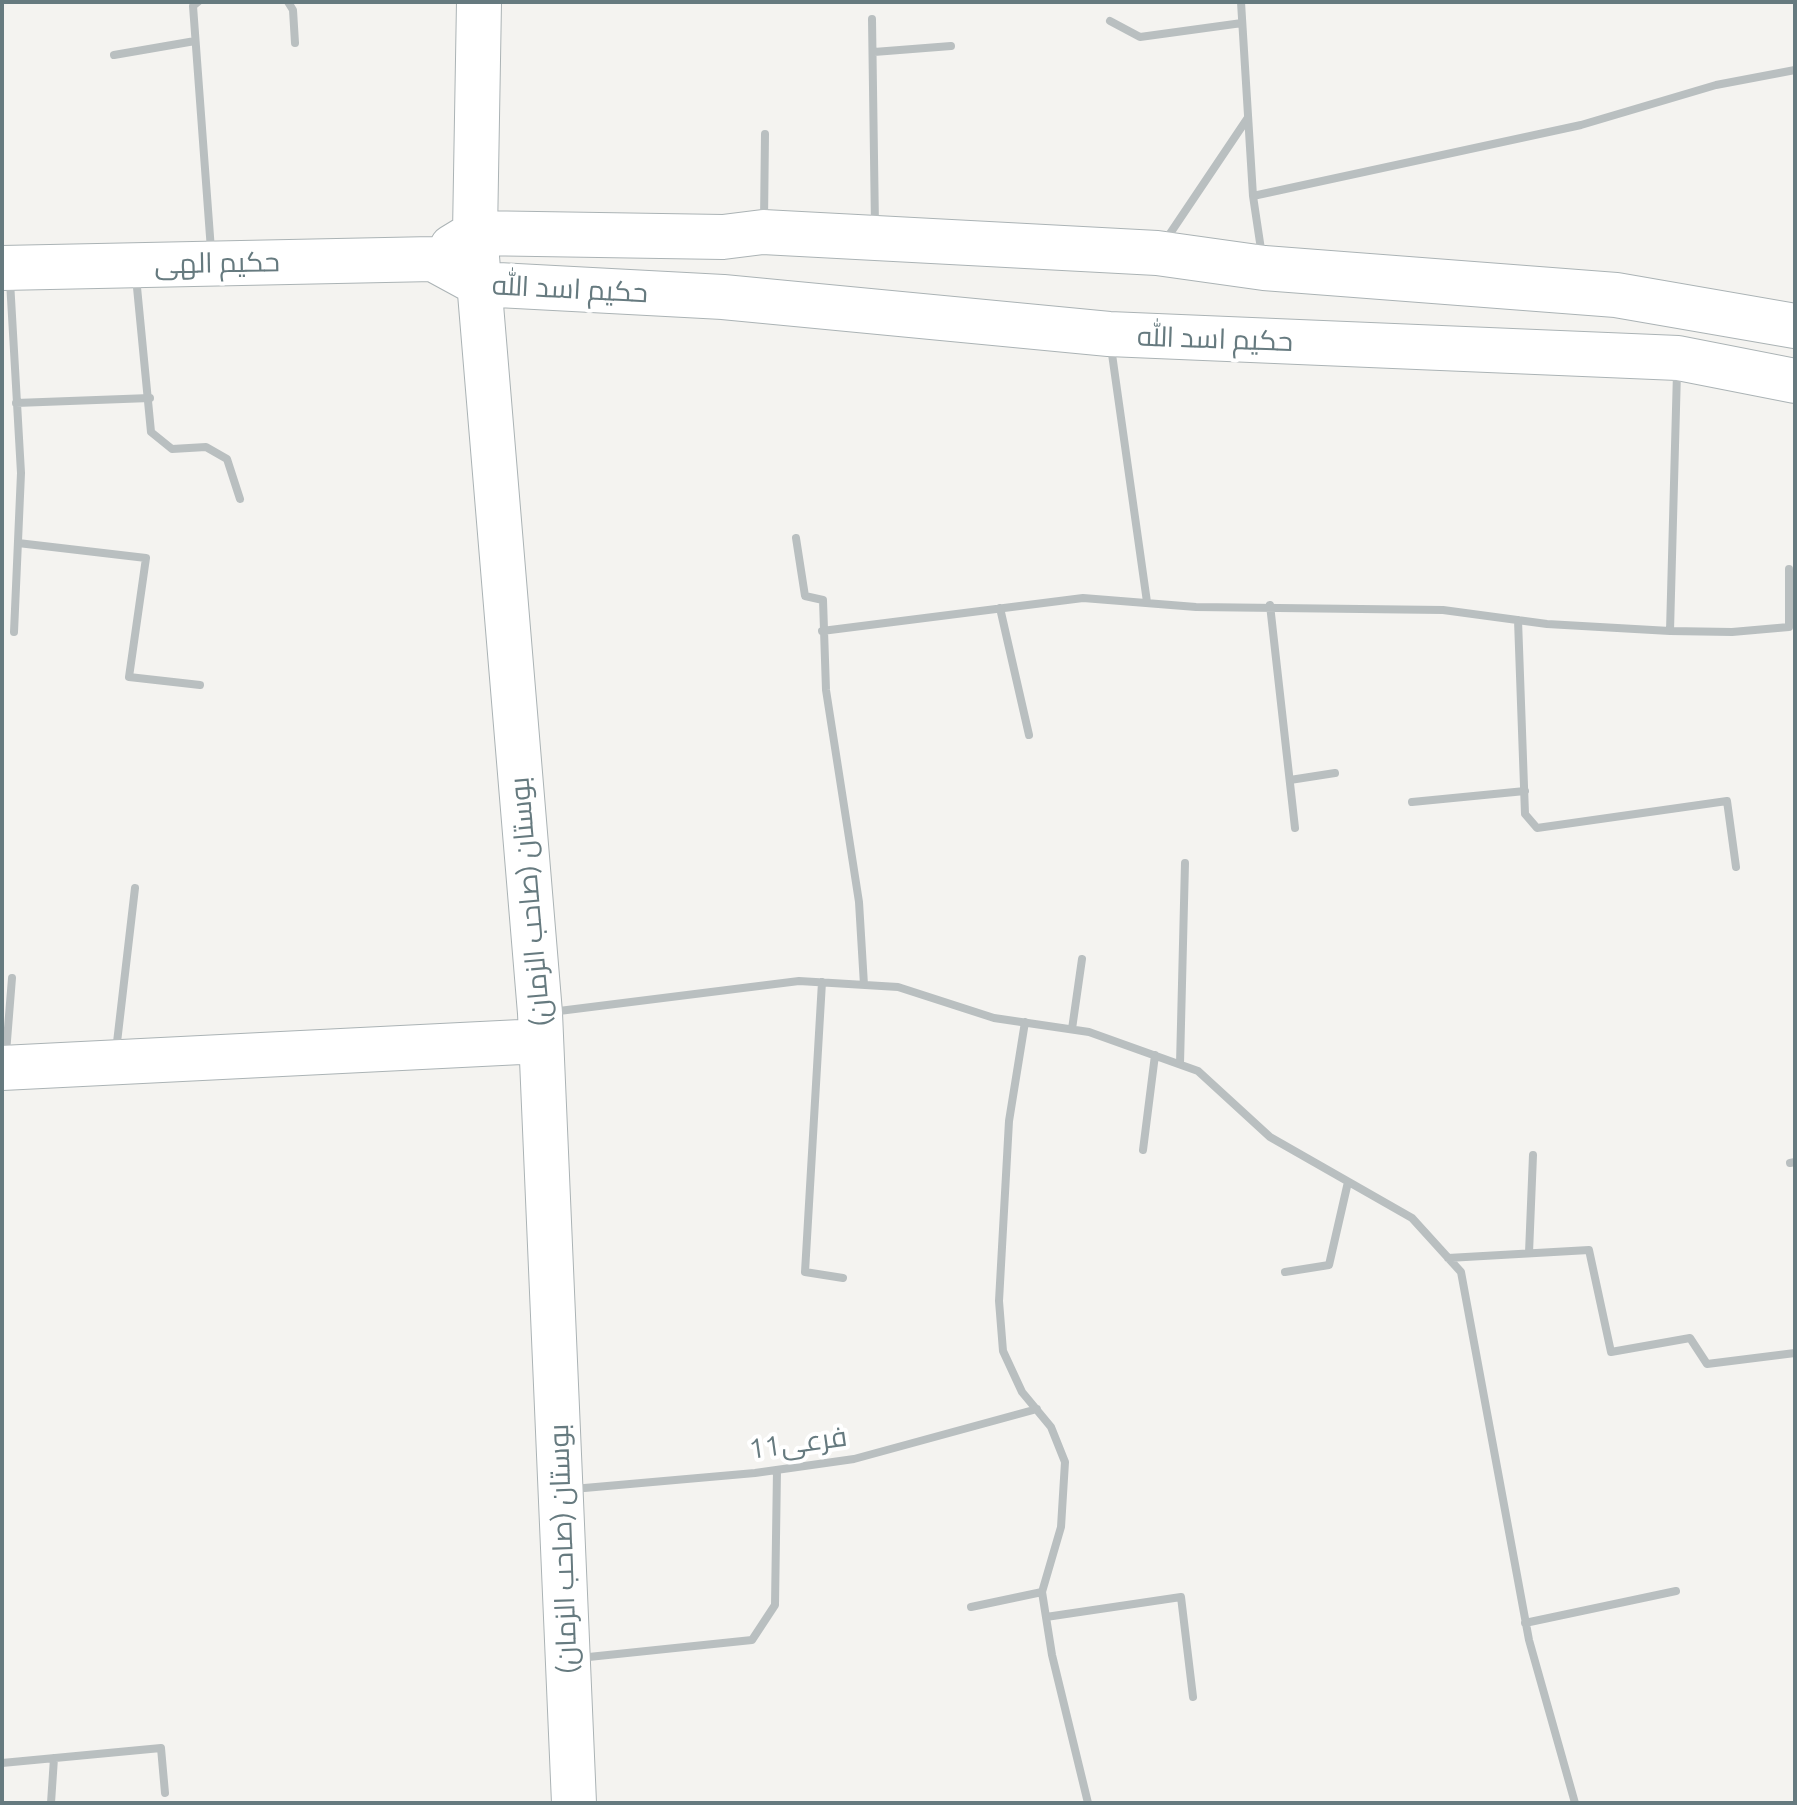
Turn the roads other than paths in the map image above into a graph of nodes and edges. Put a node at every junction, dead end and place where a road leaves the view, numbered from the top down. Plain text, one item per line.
1 (198, 2) edge
2 (288, 2) edge
3 (479, 2) edge
4 (1241, 2) edge
5 (872, 19) dead end
6 (1110, 21) dead end
7 (1242, 23) junction
8 (195, 41) junction
9 (295, 43) dead end
10 (951, 46) dead end
11 (874, 52) junction
12 (114, 55) dead end
13 (1795, 70) edge
14 (1247, 119) junction
15 (765, 134) dead end
16 (1253, 196) junction
17 (475, 233) junction
18 (743, 234) junction
19 (875, 239) junction
20 (1157, 253) junction
21 (433, 259) junction
22 (212, 263) junction
23 (135, 265) junction
24 (5, 268) edge
25 (1264, 268) junction
26 (479, 284) junction
27 (723, 297) junction
28 (1795, 326) edge
29 (1109, 334) junction
30 (1678, 358) junction
31 (1795, 381) edge
32 (150, 398) junction
33 (16, 403) junction
34 (240, 499) dead end
35 (796, 538) dead end
36 (18, 543) junction
37 (1789, 569) dead end
38 (1147, 602) junction
39 (1270, 605) junction
40 (1000, 608) junction
41 (1518, 620) junction
42 (1789, 627) junction
43 (822, 631) junction
44 (1670, 631) junction
45 (14, 632) dead end
46 (1795, 637) edge
47 (200, 685) dead end
48 (1029, 735) dead end
49 (1335, 773) dead end
50 (1290, 780) junction
51 (1525, 791) junction
52 (1412, 802) dead end
53 (1295, 828) dead end
54 (1185, 863) dead end
55 (1736, 867) dead end
56 (135, 888) dead end
57 (1082, 959) dead end
58 (12, 978) dead end
59 (822, 982) junction
60 (864, 985) junction
61 (1025, 1022) junction
62 (540, 1027) junction
63 (1072, 1029) junction
64 (1155, 1055) junction
65 (115, 1062) junction
66 (1180, 1064) junction
67 (4, 1068) edge
68 (1143, 1150) dead end
69 (1533, 1155) dead end
70 (1348, 1182) junction
71 (1529, 1253) junction
72 (1448, 1258) junction
73 (1285, 1272) dead end
74 (843, 1278) dead end
75 (1795, 1353) edge
76 (1037, 1409) junction
77 (777, 1470) junction
78 (560, 1491) junction
79 (1676, 1591) dead end
80 (1042, 1592) junction
81 (971, 1607) dead end
82 (1046, 1617) junction
83 (1525, 1623) junction
84 (568, 1659) junction
85 (1193, 1697) dead end
86 (54, 1758) junction
87 (2, 1763) edge
88 (165, 1793) dead end
89 (51, 1803) edge
90 (574, 1803) edge
91 (1088, 1803) edge
92 (1575, 1803) edge

1 - 8 street
2 - 9 street
3 - 17 main road, بوستان (صاحب الزمان)
4 - 7 street
5 - 11 street
6 - 7 street
7 - 14 street
8 - 12 street
8 - 22 street
10 - 11 street
11 - 19 street
13 - 16 street
14 - 16 street
14 - 20 street
15 - 18 street
16 - 25 street
17 - 18 main road, حکیم اسد الله
17 - 21 main road, حکیم اسد الله
17 - 26 main road, بوستان (صاحب الزمان)
18 - 19 main road, حکیم اسد الله
18 - 27 main road
19 - 20 main road, حکیم اسد الله
20 - 25 main road, حکیم اسد الله
21 - 22 main road, حکیم الهی
21 - 26 main road, حکیم اسد الله
22 - 23 main road, حکیم الهی
23 - 24 main road, حکیم الهی
23 - 32 street
24 - 33 street
25 - 28 main road, حکیم اسد الله
26 - 27 main road, حکیم اسد الله
26 - 62 main road, بوستان (صاحب الزمان)
27 - 29 main road, حکیم اسد الله
29 - 30 main road, حکیم اسد الله
29 - 38 street
30 - 31 main road, حکیم اسد الله
30 - 44 street
32 - 33 street
32 - 34 street
33 - 36 street
35 - 43 street
36 - 45 street
36 - 47 street
37 - 42 street
38 - 39 street
38 - 40 street
39 - 41 street
39 - 50 street
40 - 43 street
40 - 48 street
41 - 44 street
41 - 51 street
42 - 44 street
42 - 46 street
43 - 60 street
49 - 50 street
50 - 53 street
51 - 52 street
51 - 55 street
54 - 66 street
56 - 65 street
57 - 63 street
58 - 67 street
59 - 60 street
59 - 62 street
59 - 74 street
60 - 61 street
61 - 63 street
61 - 76 street
62 - 65 main road
62 - 78 main road, بوستان (صاحب الزمان)
63 - 64 street
64 - 66 street
64 - 68 street
65 - 67 main road
66 - 70 street
69 - 71 street
70 - 72 street
70 - 73 street
71 - 72 street
71 - 75 street
72 - 83 street
76 - 77 street, فرعی11
76 - 80 street
77 - 78 street, فرعی11
77 - 84 street
78 - 84 main road, بوستان (صاحب الزمان)
79 - 83 street
80 - 81 street
80 - 82 street
82 - 85 street
82 - 91 street
83 - 92 street
84 - 90 main road, بوستان (صاحب الزمان)
86 - 87 street
86 - 88 street
86 - 89 street

